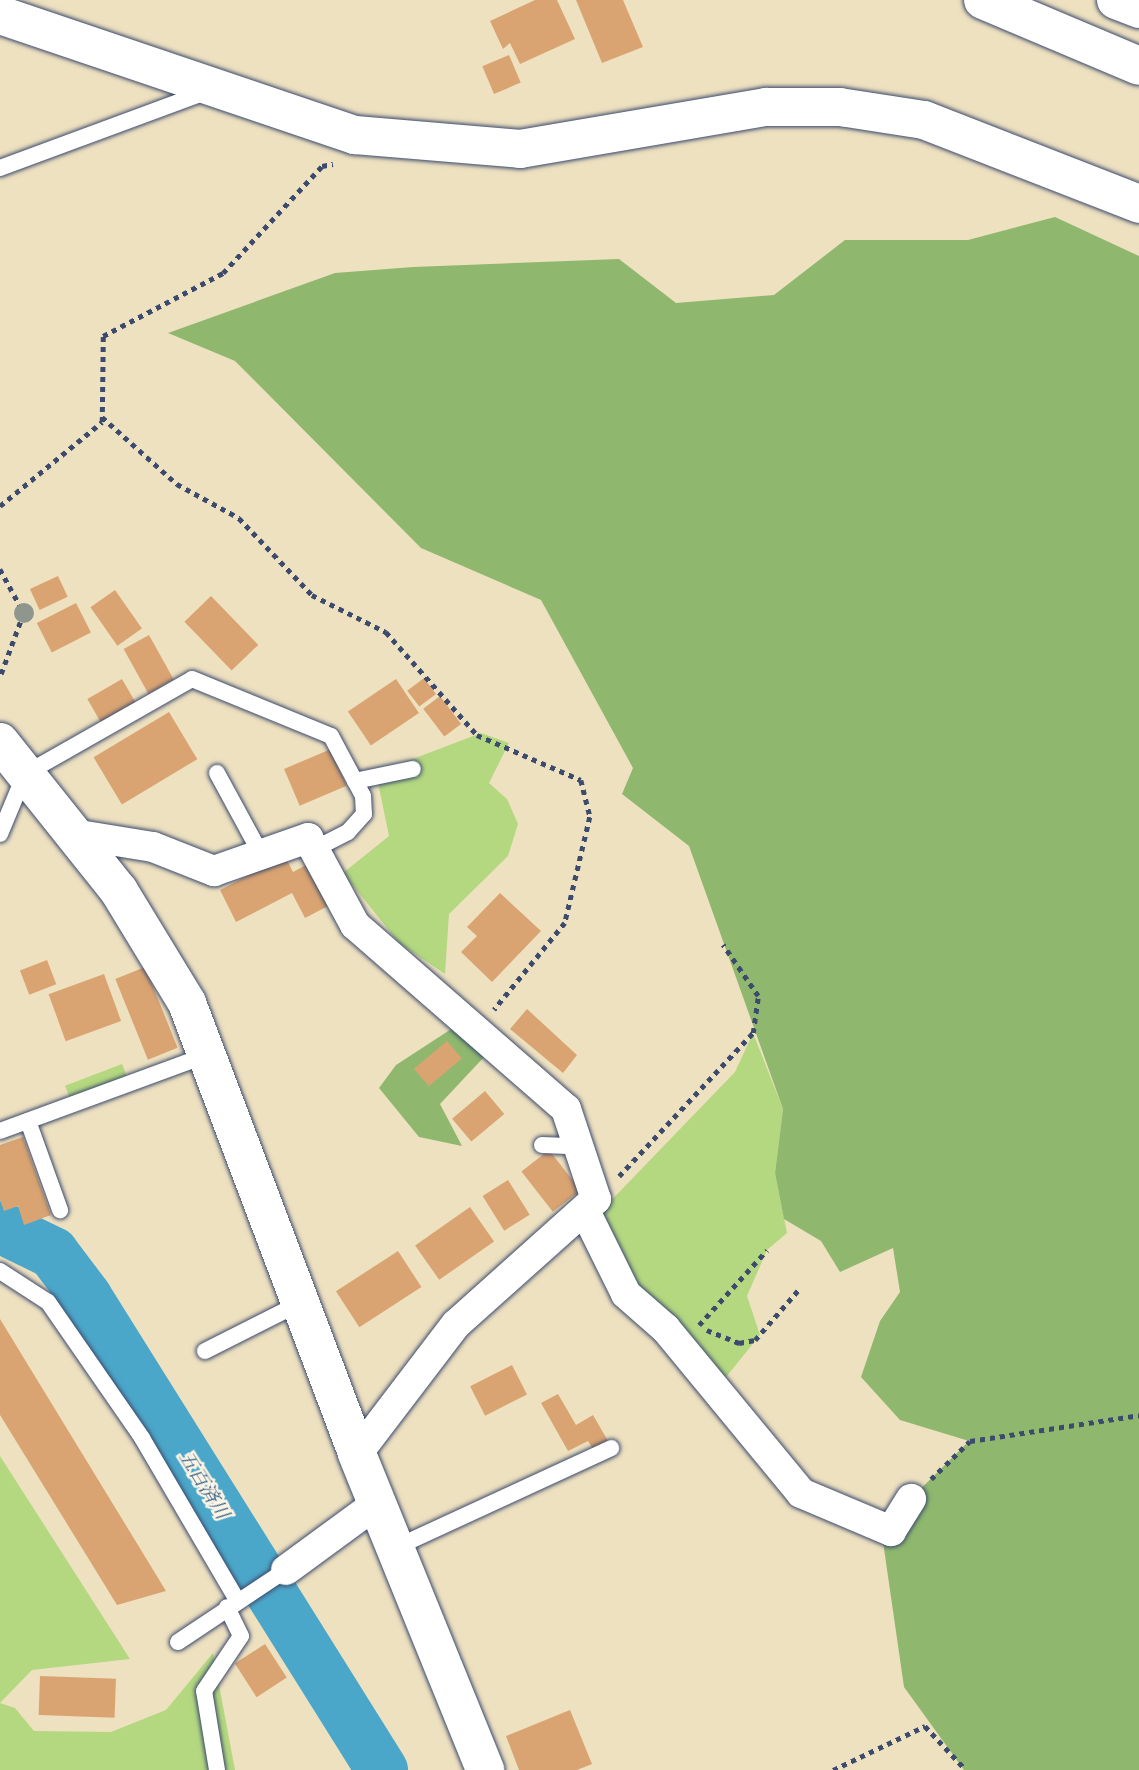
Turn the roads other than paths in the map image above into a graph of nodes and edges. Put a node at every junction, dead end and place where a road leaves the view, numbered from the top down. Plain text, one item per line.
1 (984, 0) edge
2 (1116, 0) edge
3 (1139, 9) edge
4 (0, 15) edge
5 (1139, 66) edge
6 (213, 89) junction
7 (0, 168) edge
8 (1139, 204) edge
9 (0, 742) edge
10 (413, 769) dead end
11 (25, 774) junction
12 (217, 774) dead end
13 (355, 781) junction
14 (0, 834) edge
15 (73, 834) junction
16 (314, 849) junction
17 (261, 854) junction
18 (207, 1055) junction
19 (28, 1121) junction
20 (0, 1132) edge
21 (542, 1145) dead end
22 (575, 1146) junction
23 (591, 1206) junction
24 (60, 1210) dead end
25 (0, 1271) edge
26 (300, 1303) junction
27 (205, 1352) dead end
28 (611, 1448) dead end
29 (357, 1454) junction
30 (912, 1499) road end
31 (379, 1502) junction
32 (397, 1546) junction
33 (286, 1570) joint
34 (232, 1604) junction
35 (178, 1642) dead end
36 (217, 1770) edge
37 (485, 1770) edge

1 - 5 main road
2 - 3 main road
4 - 6 main road
6 - 7 lane
6 - 8 main road
9 - 11 main road
10 - 13 lane
11 - 13 lane
11 - 14 lane
11 - 15 main road
12 - 17 lane
13 - 16 lane
15 - 17 street
15 - 18 main road
16 - 17 street
16 - 22 street
18 - 19 lane
18 - 26 main road
19 - 20 lane
19 - 24 lane
21 - 22 lane
22 - 23 street
23 - 29 street
23 - 30 street
25 - 34 lane
26 - 27 lane
26 - 29 main road
28 - 32 lane
29 - 31 main road
31 - 32 main road
31 - 33 street
32 - 37 main road
33 - 34 lane
34 - 35 lane
34 - 36 lane

